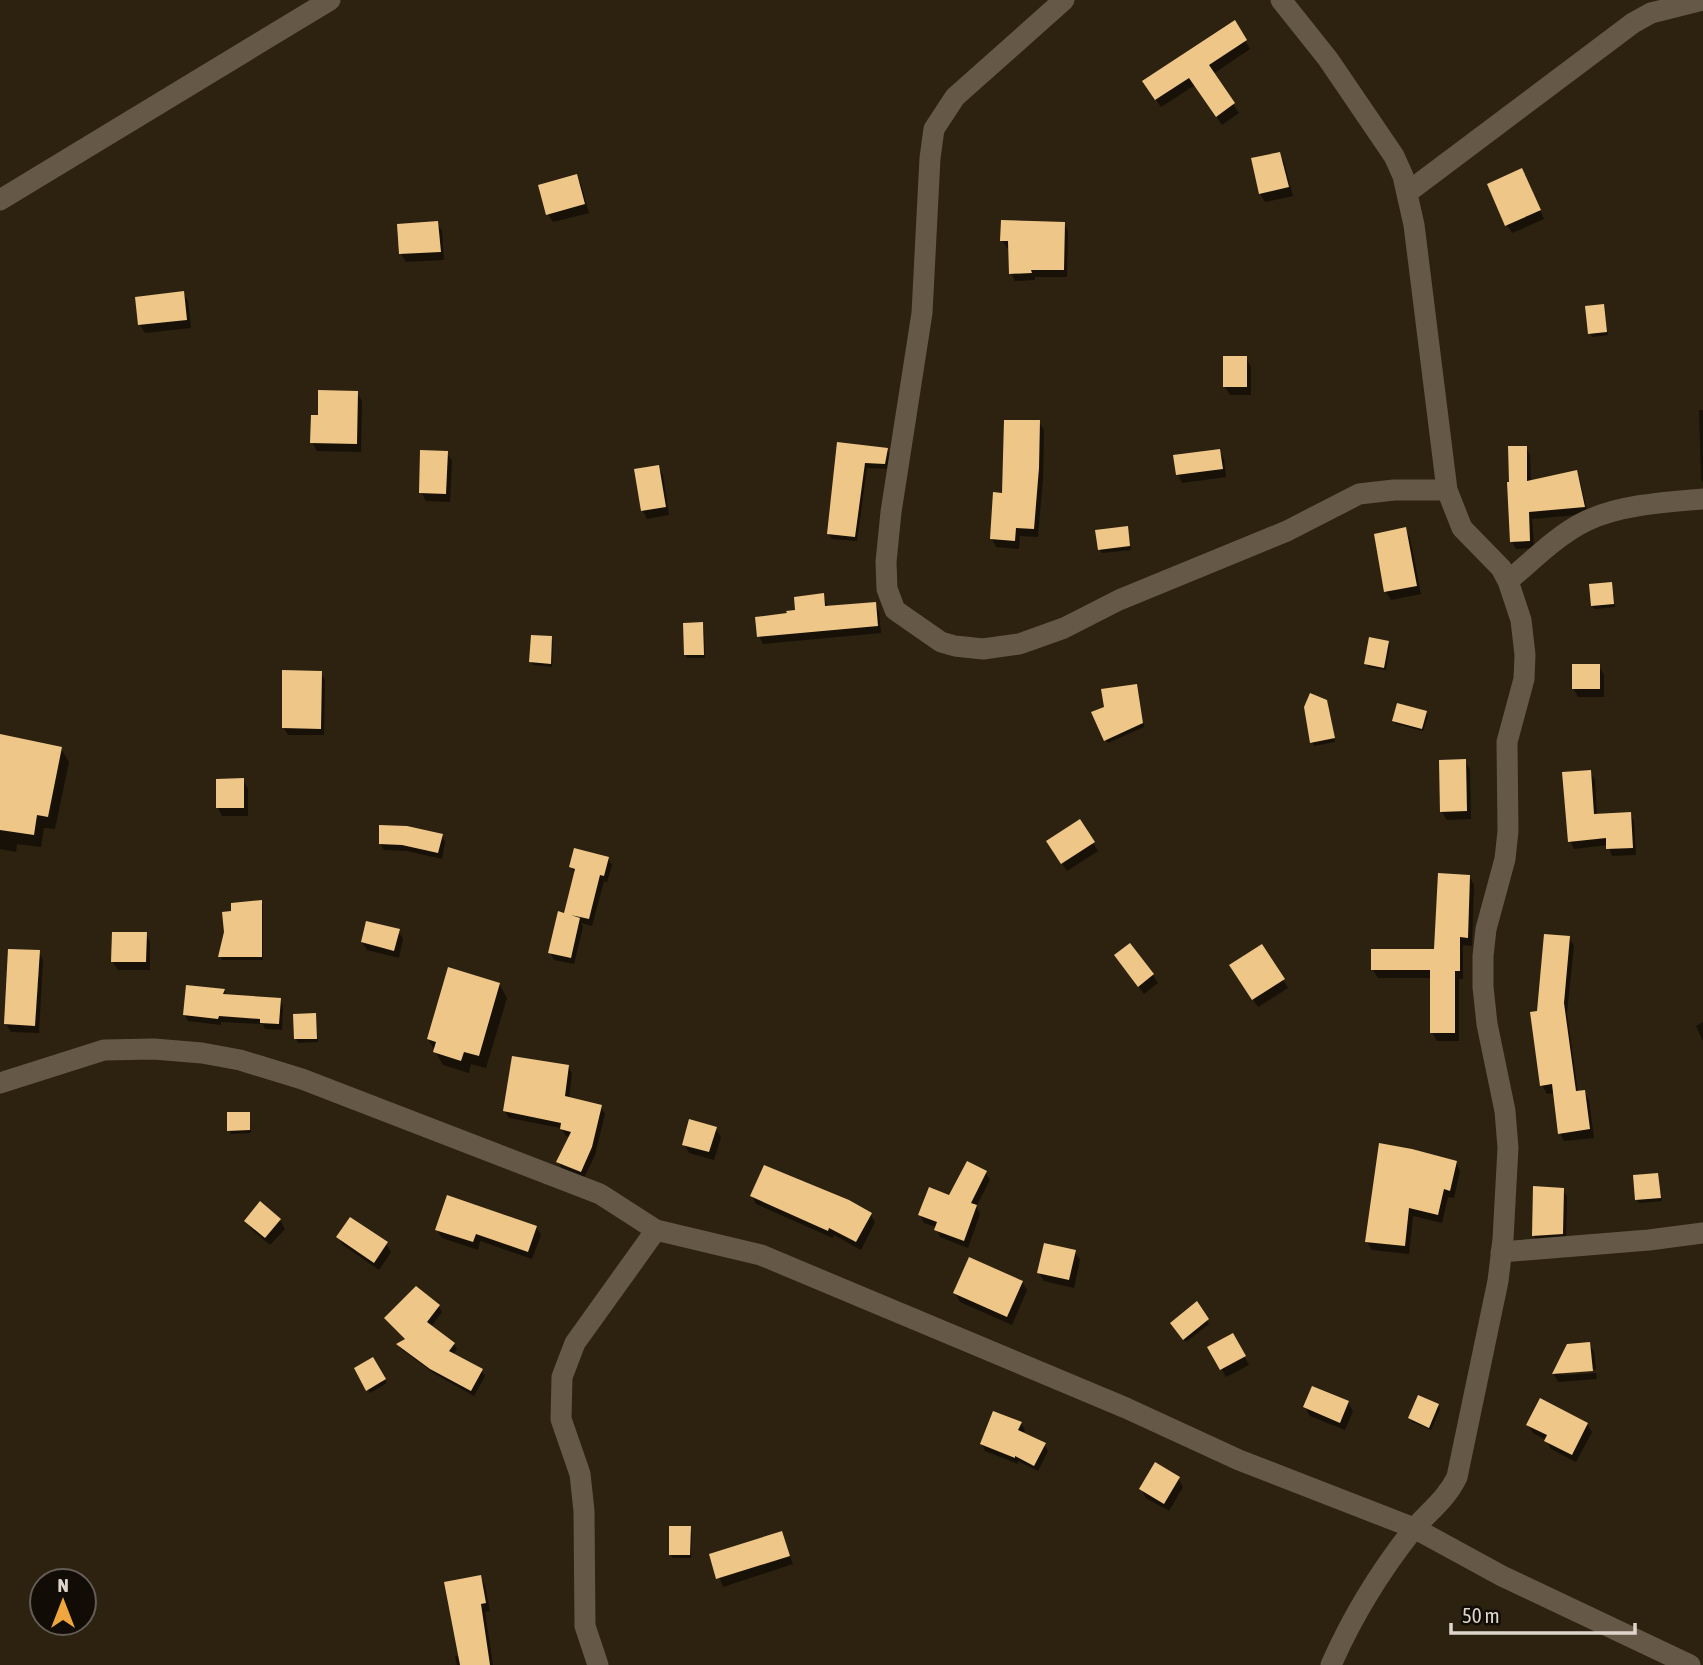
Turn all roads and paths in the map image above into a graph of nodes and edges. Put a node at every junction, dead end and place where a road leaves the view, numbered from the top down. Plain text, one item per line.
1 (330, 0) edge
2 (1064, 0) edge
3 (1281, 0) edge
4 (1703, 0) edge
5 (1408, 192) junction
6 (0, 200) edge
7 (1447, 490) junction
8 (1703, 499) edge
9 (1508, 581) junction
10 (0, 1083) edge
11 (656, 1230) junction
12 (1703, 1233) edge
13 (1501, 1252) junction
14 (1415, 1528) junction
15 (598, 1665) edge
16 (1331, 1665) edge
17 (1690, 1665) edge

1 - 6 street
2 - 7 street
3 - 5 street
4 - 5 street
5 - 7 street
7 - 9 street
8 - 9 street
9 - 13 street
10 - 11 street
11 - 14 street
11 - 15 street
12 - 13 street
13 - 14 street
14 - 16 street
14 - 17 street

